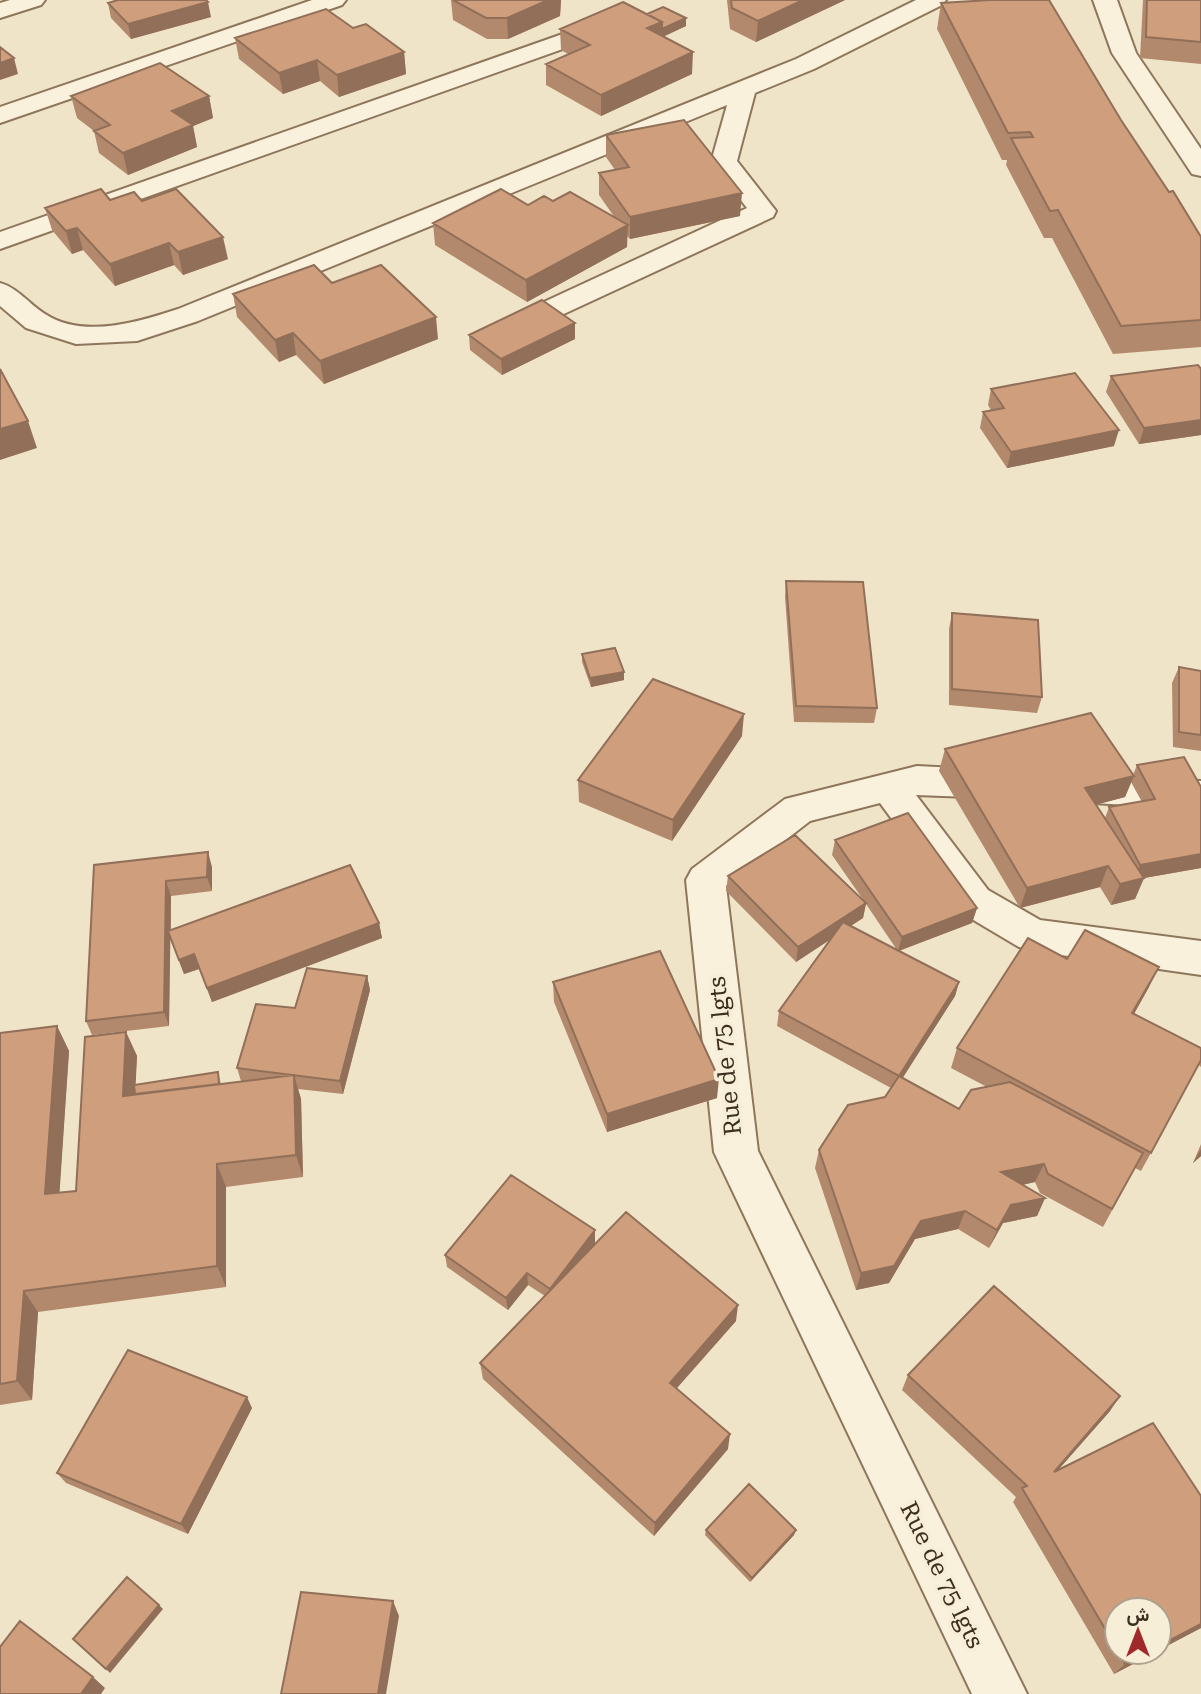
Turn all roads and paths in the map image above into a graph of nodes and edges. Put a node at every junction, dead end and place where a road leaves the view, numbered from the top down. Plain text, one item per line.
1 (33, 0) edge
2 (334, 0) edge
3 (934, 0) edge
4 (1105, 0) edge
5 (0, 11) edge
6 (634, 16) edge
7 (744, 88) junction
8 (0, 116) edge
9 (1201, 169) edge
10 (0, 241) edge
11 (0, 292) edge
12 (530, 319) edge
13 (889, 787) junction
14 (1201, 795) edge
15 (1201, 958) edge
16 (1000, 1694) edge

1 - 5 street
2 - 8 street
3 - 7 street
4 - 9 street
6 - 10 street
7 - 11 street
7 - 12 street
13 - 14 street, Rue de 75 lgts
13 - 15 street
13 - 16 street, Rue de 75 lgts

